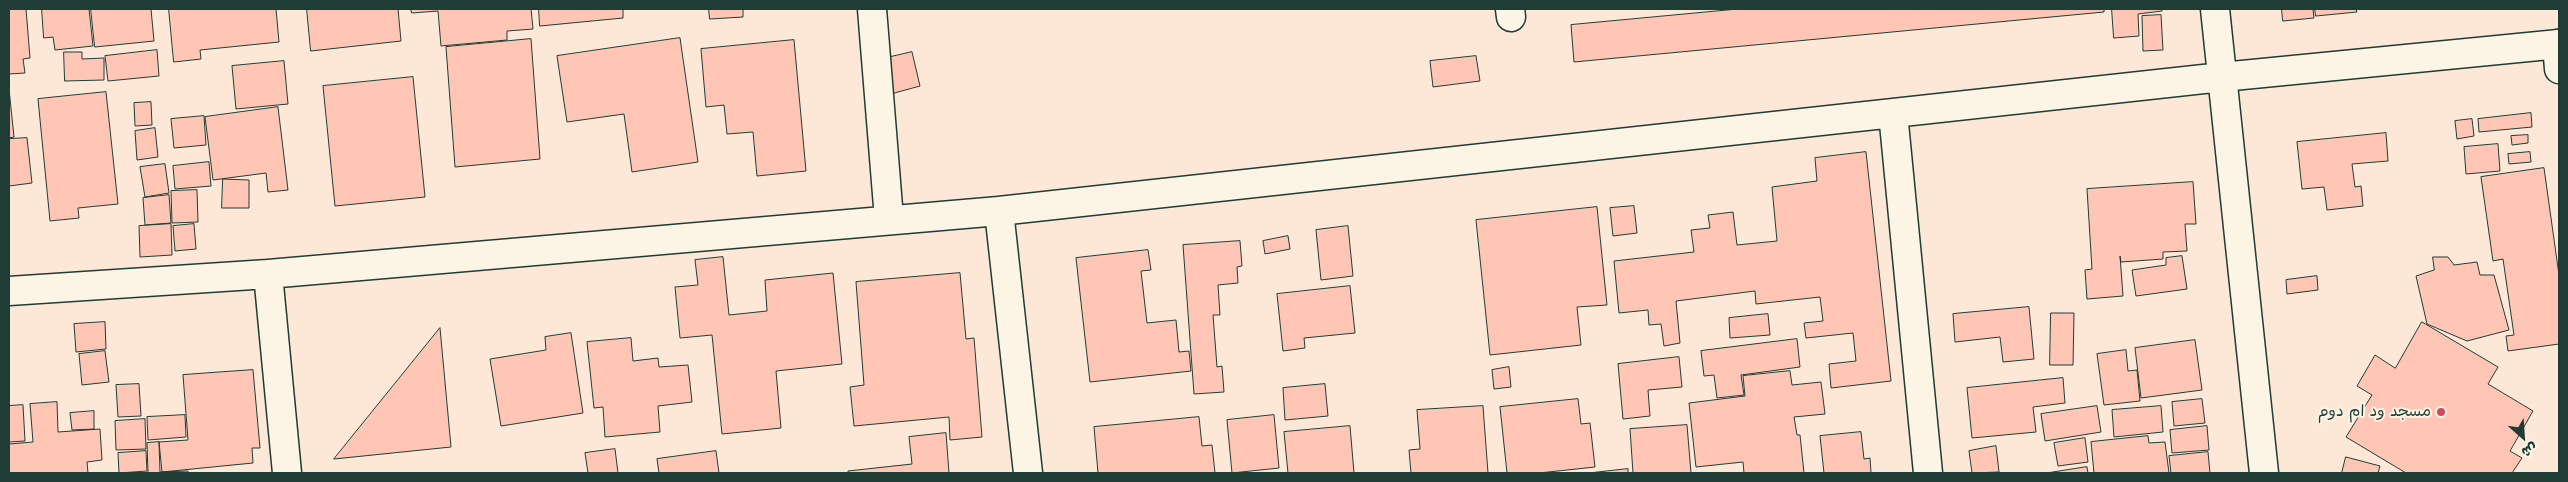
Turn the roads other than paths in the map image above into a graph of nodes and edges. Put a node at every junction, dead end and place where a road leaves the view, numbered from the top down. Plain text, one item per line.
1 (872, 9) edge
2 (2215, 9) edge
3 (2558, 52) edge
4 (2222, 77) junction
5 (1893, 113) junction
6 (999, 211) junction
7 (889, 220) junction
8 (268, 274) junction
9 (9, 291) edge
10 (287, 473) edge
11 (1028, 473) edge
12 (1928, 473) edge
13 (2264, 473) edge

1 - 7 street
2 - 4 street
3 - 4 street
4 - 5 street
4 - 13 street
5 - 6 street
5 - 12 street
6 - 7 street
6 - 11 street
7 - 8 street
8 - 9 street
8 - 10 street

